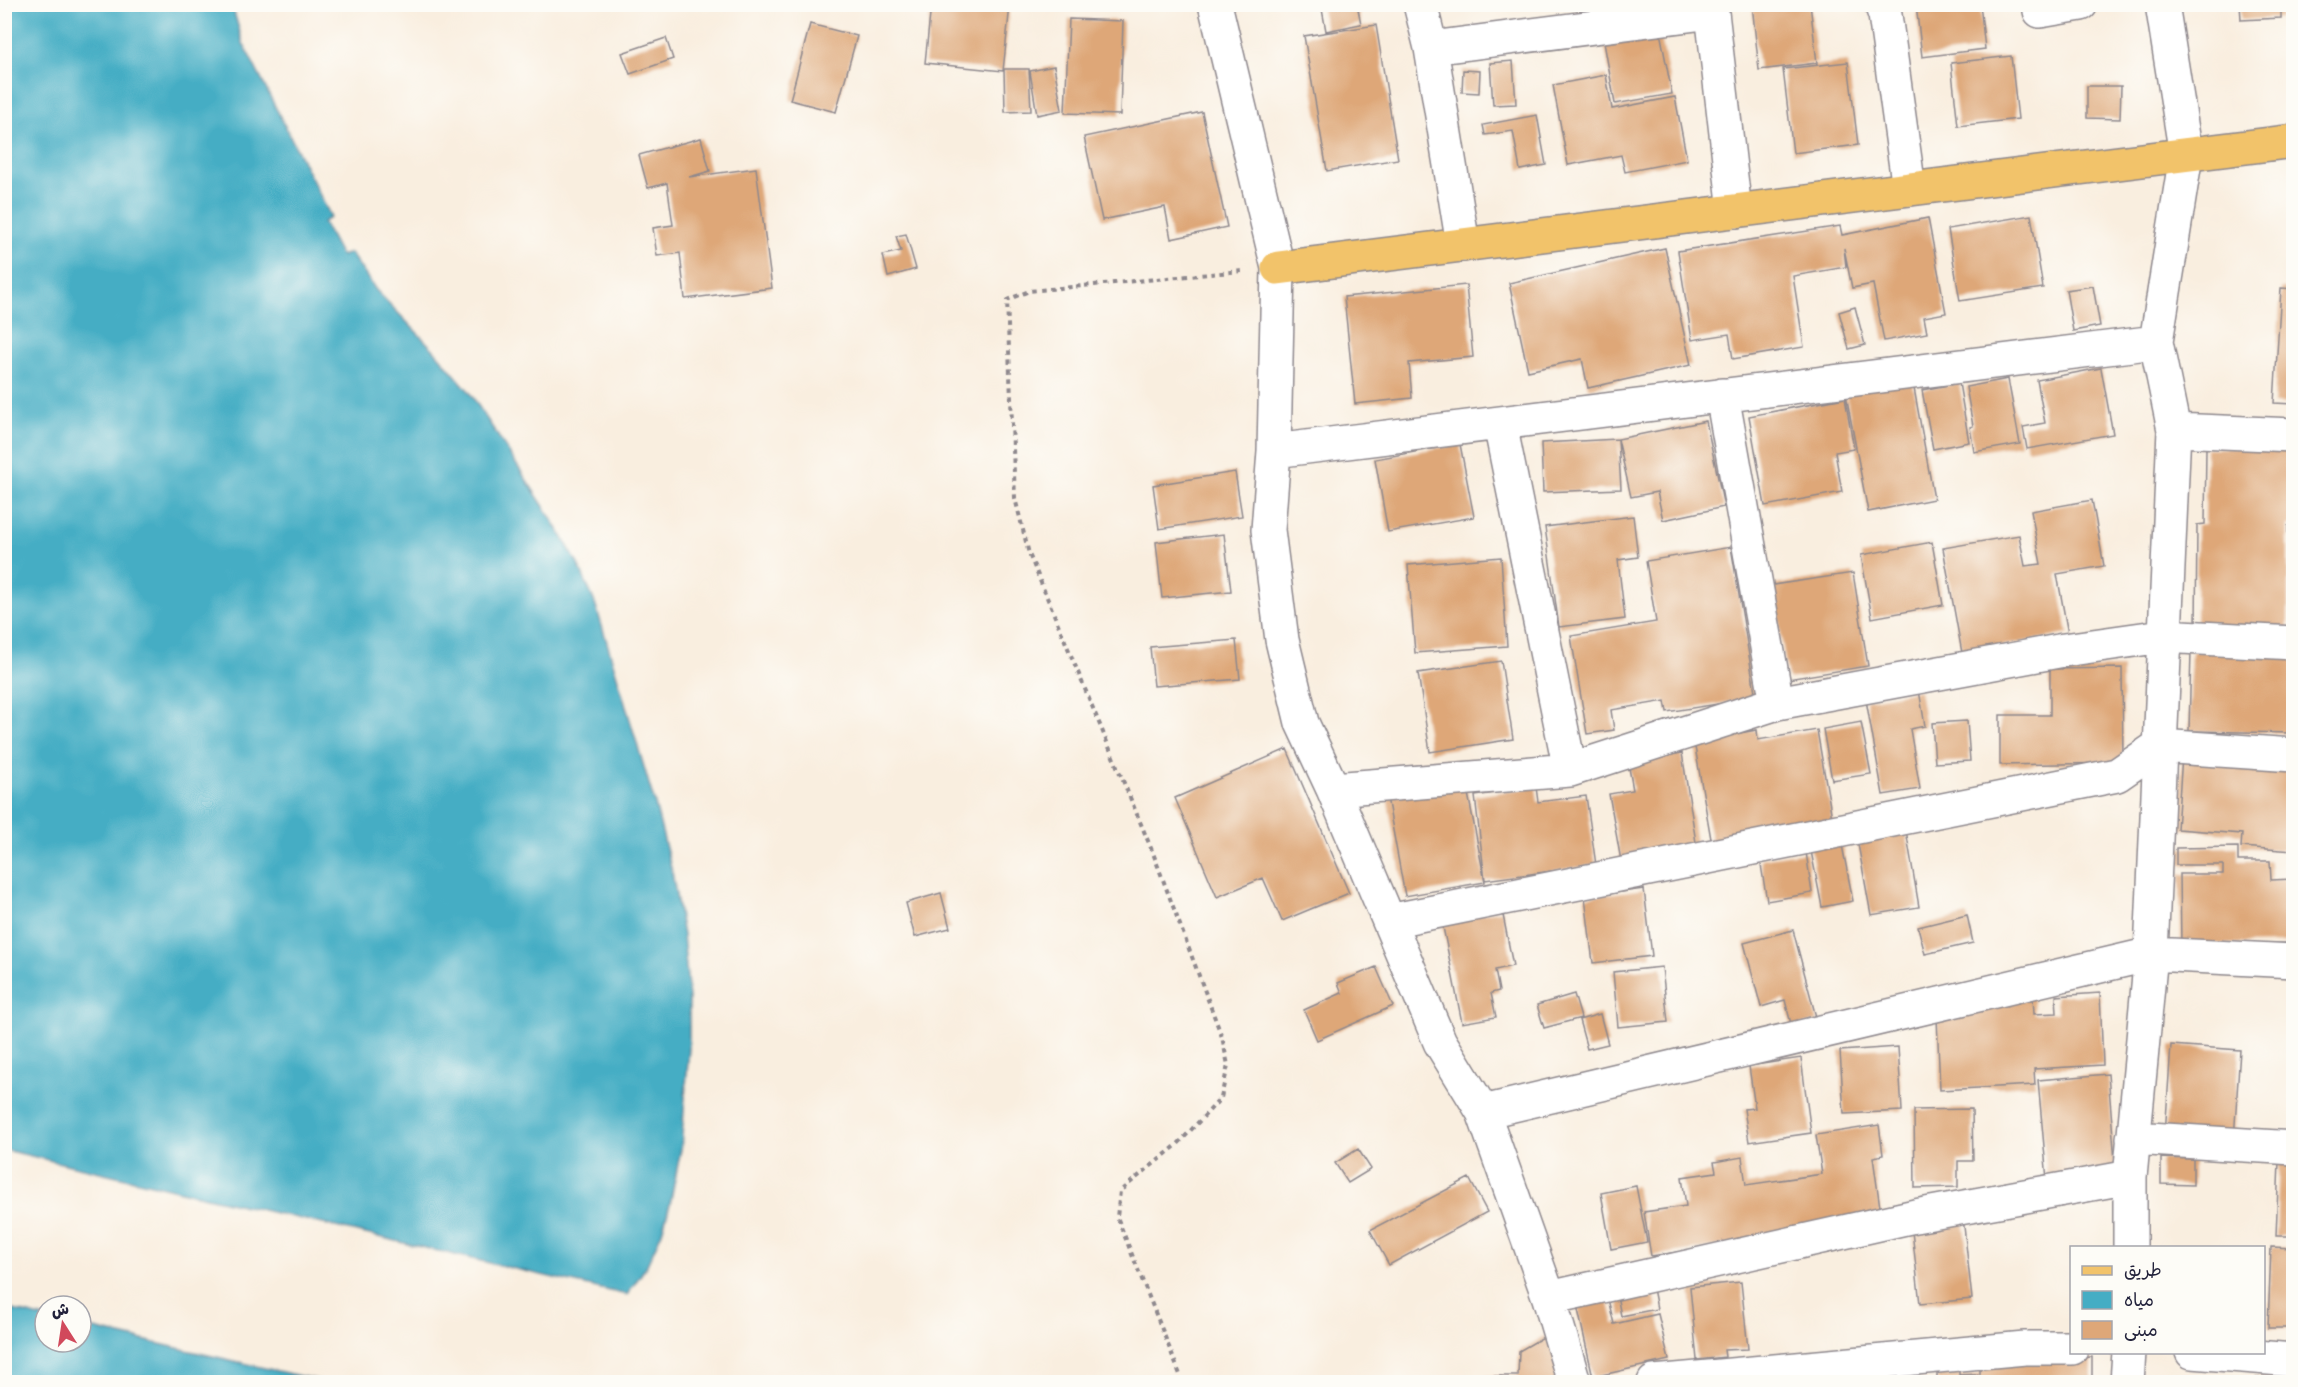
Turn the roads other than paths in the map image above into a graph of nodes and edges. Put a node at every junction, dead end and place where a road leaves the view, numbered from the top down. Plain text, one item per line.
1 (1215, 4) edge
2 (1420, 4) edge
3 (1881, 4) edge
4 (2039, 4) edge
5 (2081, 4) edge
6 (2162, 4) edge
7 (1711, 8) edge
8 (1431, 48) junction
9 (2294, 141) edge
10 (2186, 155) junction
11 (1909, 189) junction
12 (1735, 211) junction
13 (1463, 245) junction
14 (1278, 268) junction
15 (2156, 342) junction
16 (1722, 395) junction
17 (1500, 424) junction
18 (2174, 430) junction
19 (2294, 435) edge
20 (1274, 451) junction
21 (2163, 636) junction
22 (2294, 643) edge
23 (1777, 703) junction
24 (2159, 746) junction
25 (2294, 755) edge
26 (1569, 770) junction
27 (1333, 789) junction
28 (1389, 921) junction
29 (2151, 954) junction
30 (2294, 961) edge
31 (1483, 1112) junction
32 (2133, 1138) junction
33 (2294, 1148) edge
34 (2130, 1177) junction
35 (2130, 1246) edge
36 (1549, 1298) junction
37 (2070, 1348) edge
38 (2129, 1354) edge
39 (2207, 1354) edge
40 (2294, 1360) edge
41 (1574, 1383) edge
42 (1654, 1383) edge
43 (2127, 1383) edge

1 - 14 street
2 - 8 street
3 - 11 street
4 - 5 street
6 - 10 street
7 - 8 street
7 - 12 street
8 - 13 street
9 - 10 main road
10 - 11 main road
10 - 15 street
11 - 12 main road
12 - 13 main road
13 - 14 main road
14 - 20 street
15 - 16 street
15 - 18 street
16 - 17 street
16 - 23 street
17 - 20 street
17 - 26 street
18 - 19 street
18 - 21 street
20 - 27 street
21 - 22 street
21 - 23 street
21 - 24 street
23 - 26 street
24 - 25 street
24 - 28 street
24 - 29 street
26 - 27 street
27 - 28 street
28 - 31 street
29 - 30 street
29 - 31 street
29 - 32 street
31 - 36 street
32 - 33 street
32 - 34 street
34 - 35 street
34 - 36 street
36 - 41 street
37 - 42 street
38 - 43 street
39 - 40 street

